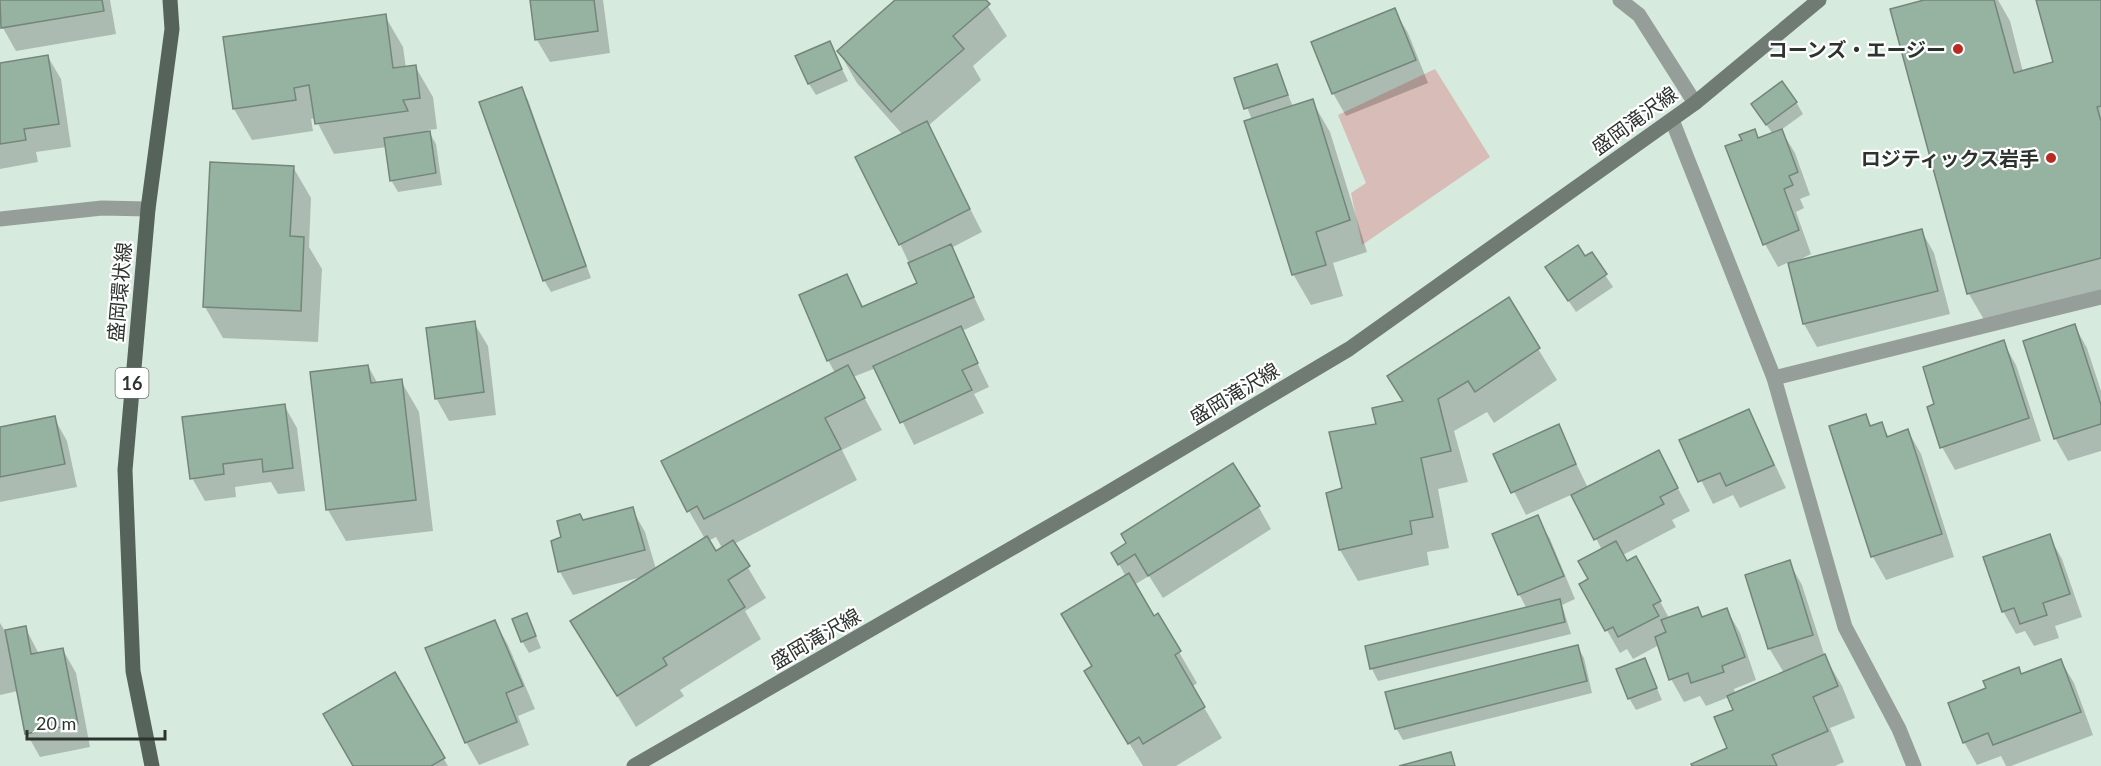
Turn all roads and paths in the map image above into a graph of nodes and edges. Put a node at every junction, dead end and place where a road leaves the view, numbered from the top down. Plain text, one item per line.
1 (170, 0) edge
2 (1620, 0) edge
3 (1819, 0) edge
4 (1695, 103) junction
5 (1672, 120) junction
6 (148, 209) junction
7 (0, 219) edge
8 (2101, 297) edge
9 (1774, 378) junction
10 (152, 766) edge
11 (634, 766) edge
12 (1914, 766) edge

1 - 6 main road, 盛岡環状線 / 16
2 - 4 street
3 - 4 main road, 盛岡滝沢線
4 - 5 main road, 盛岡滝沢線
5 - 9 street
5 - 11 main road, 盛岡滝沢線
6 - 7 street
6 - 10 main road, 盛岡環状線 / 16
8 - 9 street
9 - 12 street

